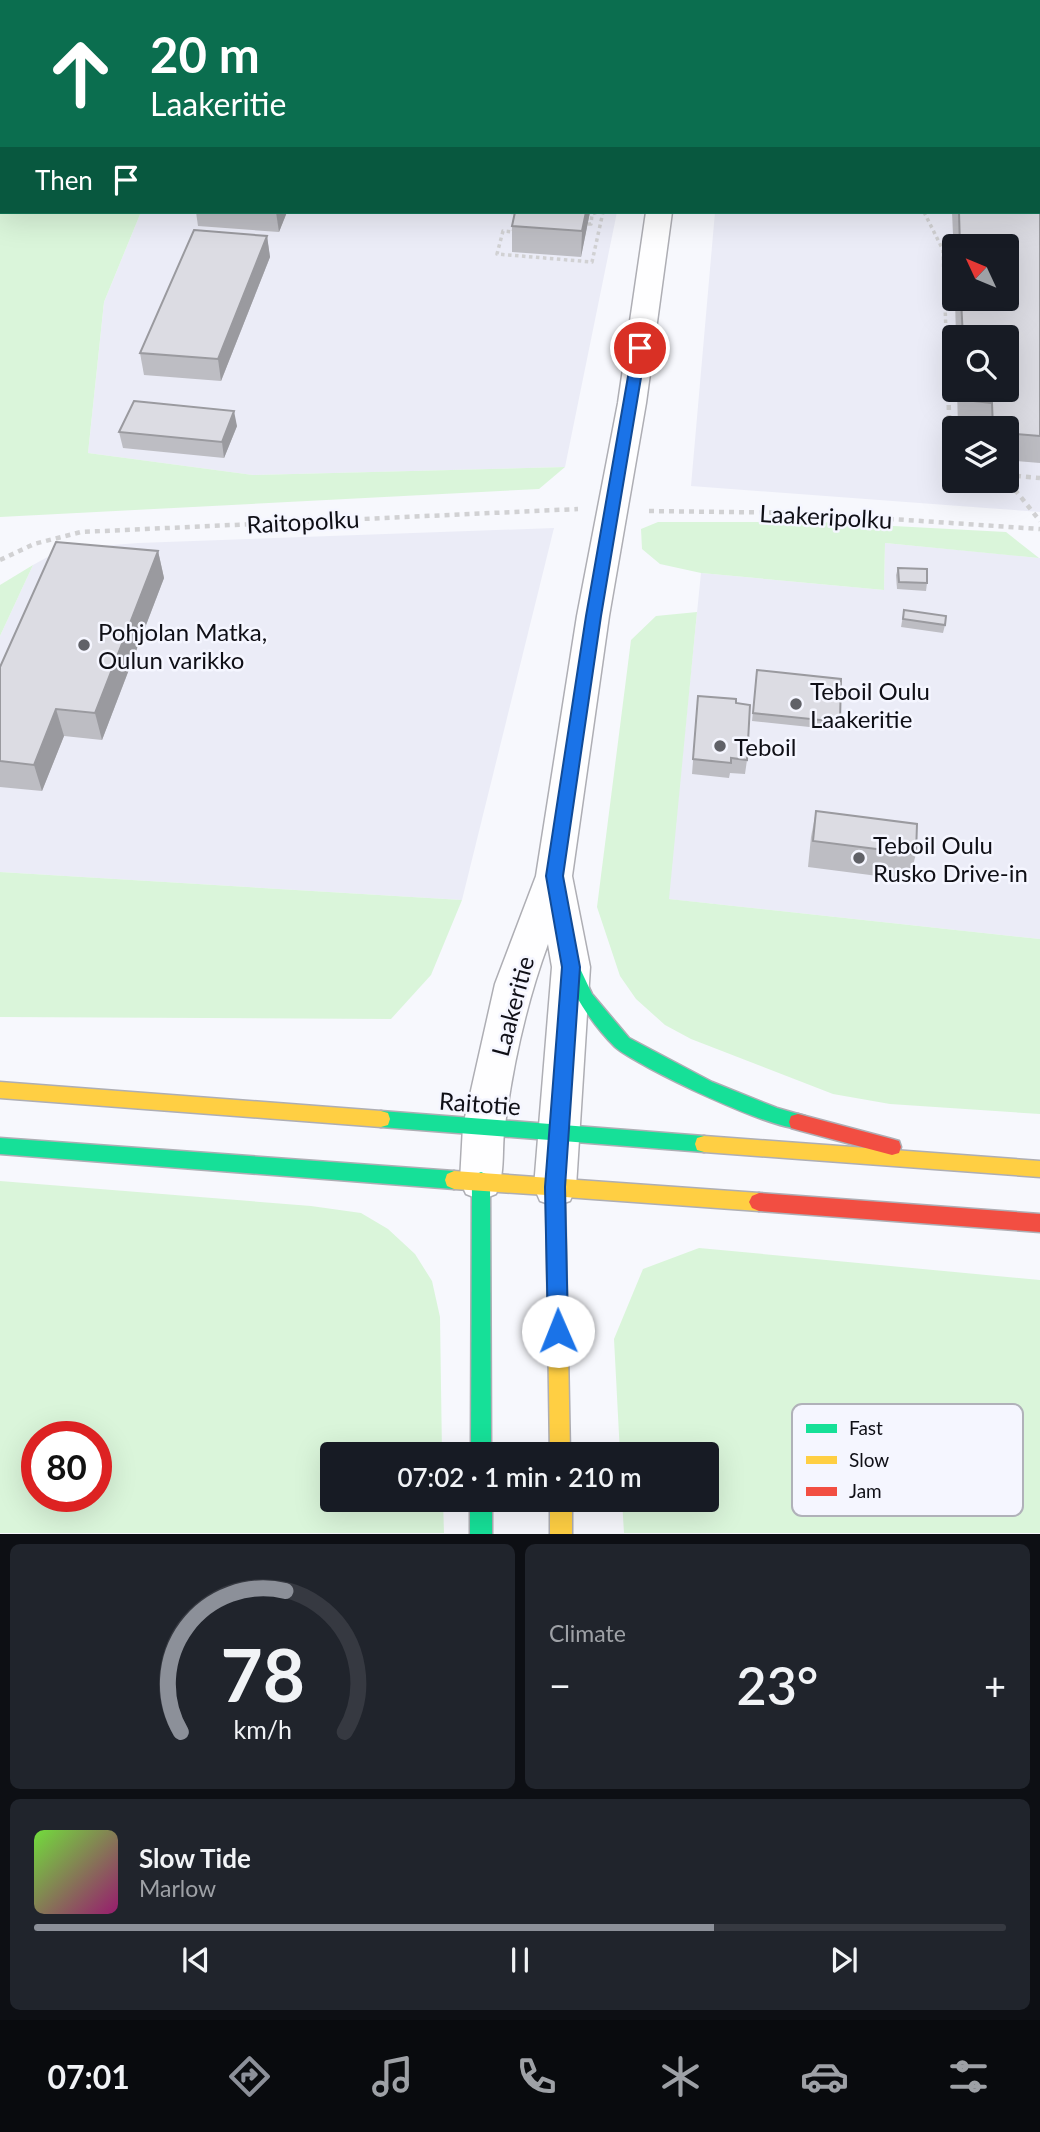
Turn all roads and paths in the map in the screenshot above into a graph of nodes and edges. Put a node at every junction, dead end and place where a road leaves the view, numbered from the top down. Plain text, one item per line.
1 (519, 214) edge
2 (593, 214) edge
3 (601, 214) edge
4 (659, 214) edge
5 (925, 214) edge
6 (588, 224) dead end
7 (952, 416) edge
8 (1019, 476) edge
9 (1040, 478) edge
10 (1018, 493) edge
11 (611, 510) junction
12 (1040, 521) edge
13 (1040, 529) edge
14 (0, 560) edge
15 (555, 876) junction
16 (571, 967) junction
17 (0, 1090) edge
18 (484, 1126) junction
19 (559, 1132) junction
20 (0, 1146) edge
21 (944, 1160) junction
22 (1040, 1169) edge
23 (481, 1181) junction
24 (555, 1187) junction
25 (1040, 1223) edge
26 (481, 1442) edge
27 (560, 1442) edge
28 (481, 1512) edge
29 (561, 1512) edge
30 (481, 1534) edge
31 (561, 1534) edge

1 - 3 path
2 - 6 path
4 - 11 street, Laakeritie
5 - 7 path
8 - 9 path
10 - 12 path
11 - 13 path, Laakeripolku
11 - 14 path, Raitopolku
11 - 15 street, Laakeritie
15 - 16 street, Laakeritie
15 - 18 street, Laakeritie
16 - 19 street, Laakeritie
16 - 21 main road
17 - 18 main road, Raitotie
18 - 19 main road, Raitotie
18 - 23 street, Laakeritie
19 - 21 main road, Raitotie
19 - 24 street, Laakeritie
20 - 23 main road
21 - 22 main road, Raitotie
23 - 24 main road
23 - 26 main road
24 - 25 main road
24 - 27 main road
28 - 30 main road
29 - 31 main road

